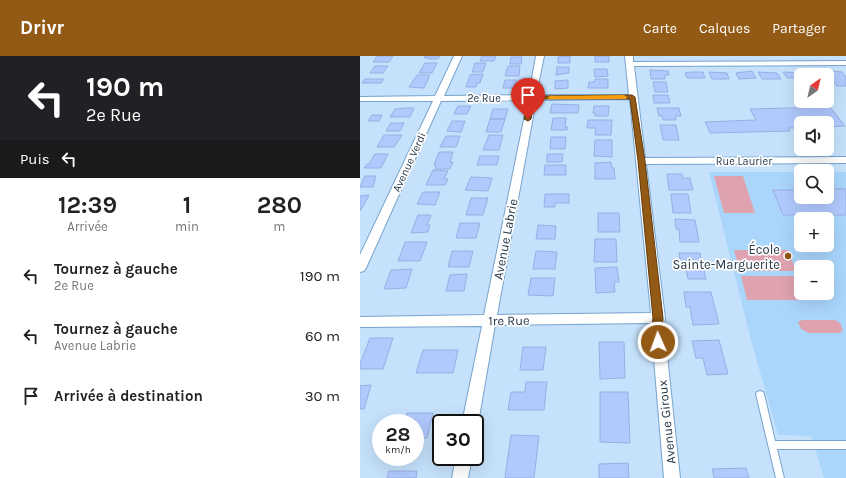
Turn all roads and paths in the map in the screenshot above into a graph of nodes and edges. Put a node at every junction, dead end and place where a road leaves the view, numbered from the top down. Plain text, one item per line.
1 (458, 56) edge
2 (540, 56) edge
3 (734, 56) edge
4 (629, 60) edge
5 (846, 63) edge
6 (737, 64) junction
7 (632, 97) junction
8 (439, 98) junction
9 (532, 98) junction
10 (360, 99) edge
11 (846, 160) edge
12 (642, 161) junction
13 (360, 268) edge
14 (658, 318) junction
15 (490, 320) junction
16 (360, 322) edge
17 (760, 394) dead end
18 (472, 414) edge
19 (773, 445) junction
20 (846, 445) edge
21 (462, 466) edge
22 (460, 478) edge
23 (672, 478) edge
24 (780, 478) edge

1 - 8 street, Avenue Verdi
2 - 9 street, Avenue Labrie
3 - 6 street
4 - 6 street
4 - 7 street, Avenue Giroux
5 - 6 street
7 - 9 street, 2e Rue
7 - 12 street, Avenue Giroux
8 - 9 street, 2e Rue
8 - 10 street, 2e Rue
8 - 13 street, Avenue Verdi
9 - 15 street, Avenue Labrie
11 - 12 street, Rue Laurier
12 - 14 street, Avenue Giroux
14 - 15 street, 1re Rue
14 - 23 street, Avenue Giroux
15 - 16 street, 1re Rue
15 - 18 street, Avenue Labrie
17 - 19 lane
19 - 20 lane
19 - 24 lane
21 - 22 street

